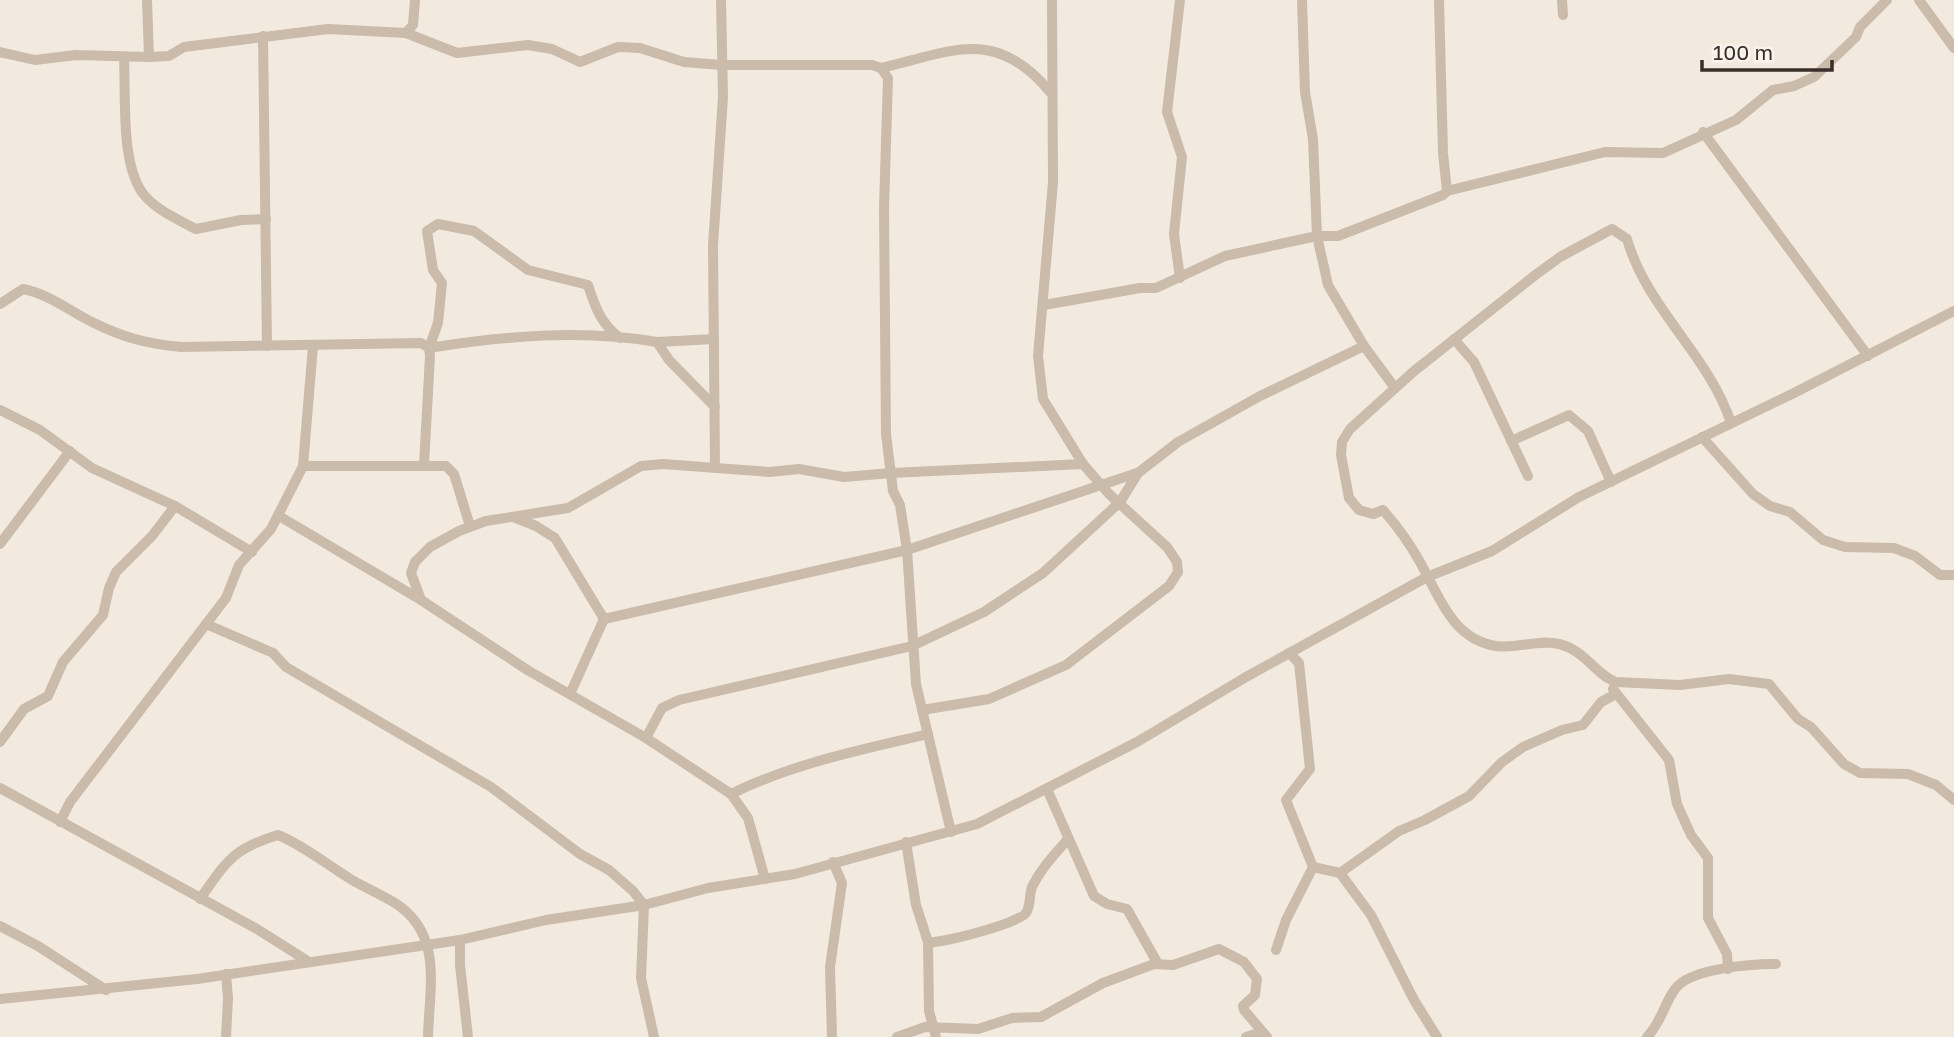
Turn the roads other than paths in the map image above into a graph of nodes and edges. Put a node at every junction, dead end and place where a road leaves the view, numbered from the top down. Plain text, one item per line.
1 (147, 0) edge
2 (415, 0) edge
3 (721, 0) edge
4 (1052, 0) edge
5 (1180, 0) edge
6 (1303, 0) edge
7 (1439, 0) edge
8 (1562, 0) edge
9 (1887, 0) edge
10 (1919, 0) edge
11 (1563, 15) dead end
12 (406, 33) junction
13 (263, 36) junction
14 (1954, 48) edge
15 (0, 52) edge
16 (124, 57) junction
17 (149, 57) junction
18 (722, 65) junction
19 (881, 68) junction
20 (1051, 93) junction
21 (1703, 132) junction
22 (1447, 191) junction
23 (266, 219) junction
24 (1317, 236) junction
25 (1180, 278) junction
26 (0, 304) edge
27 (1044, 305) junction
28 (1954, 311) edge
29 (620, 338) junction
30 (714, 339) junction
31 (1454, 339) junction
32 (657, 342) junction
33 (267, 346) junction
34 (313, 346) junction
35 (1364, 346) junction
36 (429, 348) junction
37 (1868, 356) junction
38 (1395, 388) junction
39 (715, 407) junction
40 (0, 410) edge
41 (1731, 423) junction
42 (1702, 437) junction
43 (1511, 442) junction
44 (70, 451) junction
45 (1083, 464) junction
46 (424, 465) junction
47 (303, 466) junction
48 (715, 468) junction
49 (891, 473) junction
50 (1138, 473) junction
51 (1528, 476) dead end
52 (1611, 482) junction
53 (1103, 486) junction
54 (1120, 502) junction
55 (175, 506) junction
56 (279, 516) junction
57 (511, 517) junction
58 (470, 526) junction
59 (0, 544) edge
60 (907, 550) junction
61 (251, 552) junction
62 (1954, 575) edge
63 (1427, 577) junction
64 (421, 600) junction
65 (604, 619) junction
66 (206, 624) junction
67 (912, 646) junction
68 (1289, 653) junction
69 (1610, 680) junction
70 (570, 694) junction
71 (1616, 694) junction
72 (922, 710) junction
73 (928, 734) junction
74 (646, 738) junction
75 (0, 742) edge
76 (0, 788) edge
77 (1047, 789) junction
78 (731, 794) junction
79 (1954, 800) edge
80 (60, 822) junction
81 (951, 832) junction
82 (1068, 839) junction
83 (906, 842) junction
84 (833, 862) junction
85 (1313, 867) junction
86 (1340, 873) junction
87 (765, 879) junction
88 (200, 899) junction
89 (644, 905) junction
90 (0, 926) edge
91 (460, 940) junction
92 (928, 942) junction
93 (428, 943) junction
94 (1276, 950) dead end
95 (306, 960) junction
96 (1158, 964) junction
97 (1776, 964) dead end
98 (1728, 969) junction
99 (226, 974) junction
100 (106, 990) junction
101 (0, 999) edge
102 (936, 1033) edge
103 (1265, 1034) edge
104 (226, 1037) edge
105 (428, 1037) edge
106 (468, 1037) edge
107 (654, 1037) edge
108 (832, 1037) edge
109 (897, 1037) edge
110 (1247, 1037) edge
111 (1437, 1037) edge
112 (1647, 1037) edge

1 - 17 street
2 - 12 street
3 - 18 street
4 - 20 street
5 - 25 street
6 - 24 street
7 - 22 street
8 - 11 street
9 - 21 street
10 - 14 street
12 - 13 street
12 - 18 street
13 - 17 street
13 - 23 street
15 - 16 street
16 - 17 street
16 - 23 street
18 - 19 street
18 - 30 street
19 - 20 street
19 - 49 street
20 - 27 street
21 - 22 street
21 - 37 street
22 - 24 street
23 - 33 street
24 - 25 street
24 - 35 street
25 - 27 street
26 - 33 street
27 - 45 street
28 - 37 street
29 - 32 street
29 - 36 street
29 - 36 street
30 - 32 street
30 - 39 street
31 - 38 street
31 - 41 street
31 - 43 street
32 - 39 street
33 - 34 street
34 - 36 street
34 - 47 street
35 - 38 street
35 - 50 street
36 - 46 street
37 - 41 street
38 - 63 street
39 - 48 street
40 - 44 street
41 - 42 street
42 - 52 street
42 - 62 street
43 - 51 street
43 - 52 street
44 - 55 street
44 - 59 street
45 - 49 street
45 - 53 street
46 - 47 street
46 - 58 street
47 - 56 street
48 - 49 street
48 - 57 street
49 - 60 street
50 - 53 street
50 - 54 street
52 - 63 street
53 - 54 street
53 - 60 street
54 - 67 street
54 - 72 street
55 - 61 street
55 - 75 street
56 - 61 street
56 - 64 street
57 - 58 street
57 - 65 street
58 - 64 street
60 - 65 street
60 - 67 street
61 - 66 street
63 - 68 street
63 - 69 street
64 - 70 street
65 - 70 street
66 - 80 street
66 - 89 street
67 - 72 street
67 - 74 street
68 - 77 street
68 - 85 street
69 - 71 street
69 - 79 street
70 - 74 street
71 - 86 street
71 - 98 street
72 - 73 street
73 - 78 street
73 - 81 street
74 - 78 street
76 - 80 street
77 - 81 street
77 - 82 street
78 - 87 street
80 - 88 street
81 - 83 street
82 - 92 street
82 - 96 street
83 - 84 street
83 - 92 street
84 - 87 street
84 - 108 street
85 - 86 street
85 - 94 street
86 - 111 street
87 - 89 street
88 - 93 street
88 - 95 street
89 - 91 street
89 - 107 street
90 - 100 street
91 - 93 street
91 - 106 street
92 - 102 street
93 - 95 street
93 - 105 street
95 - 99 street
96 - 102 street
96 - 103 street
97 - 98 street
98 - 112 street
99 - 100 street
99 - 104 street
100 - 101 street
102 - 109 street
103 - 110 street

